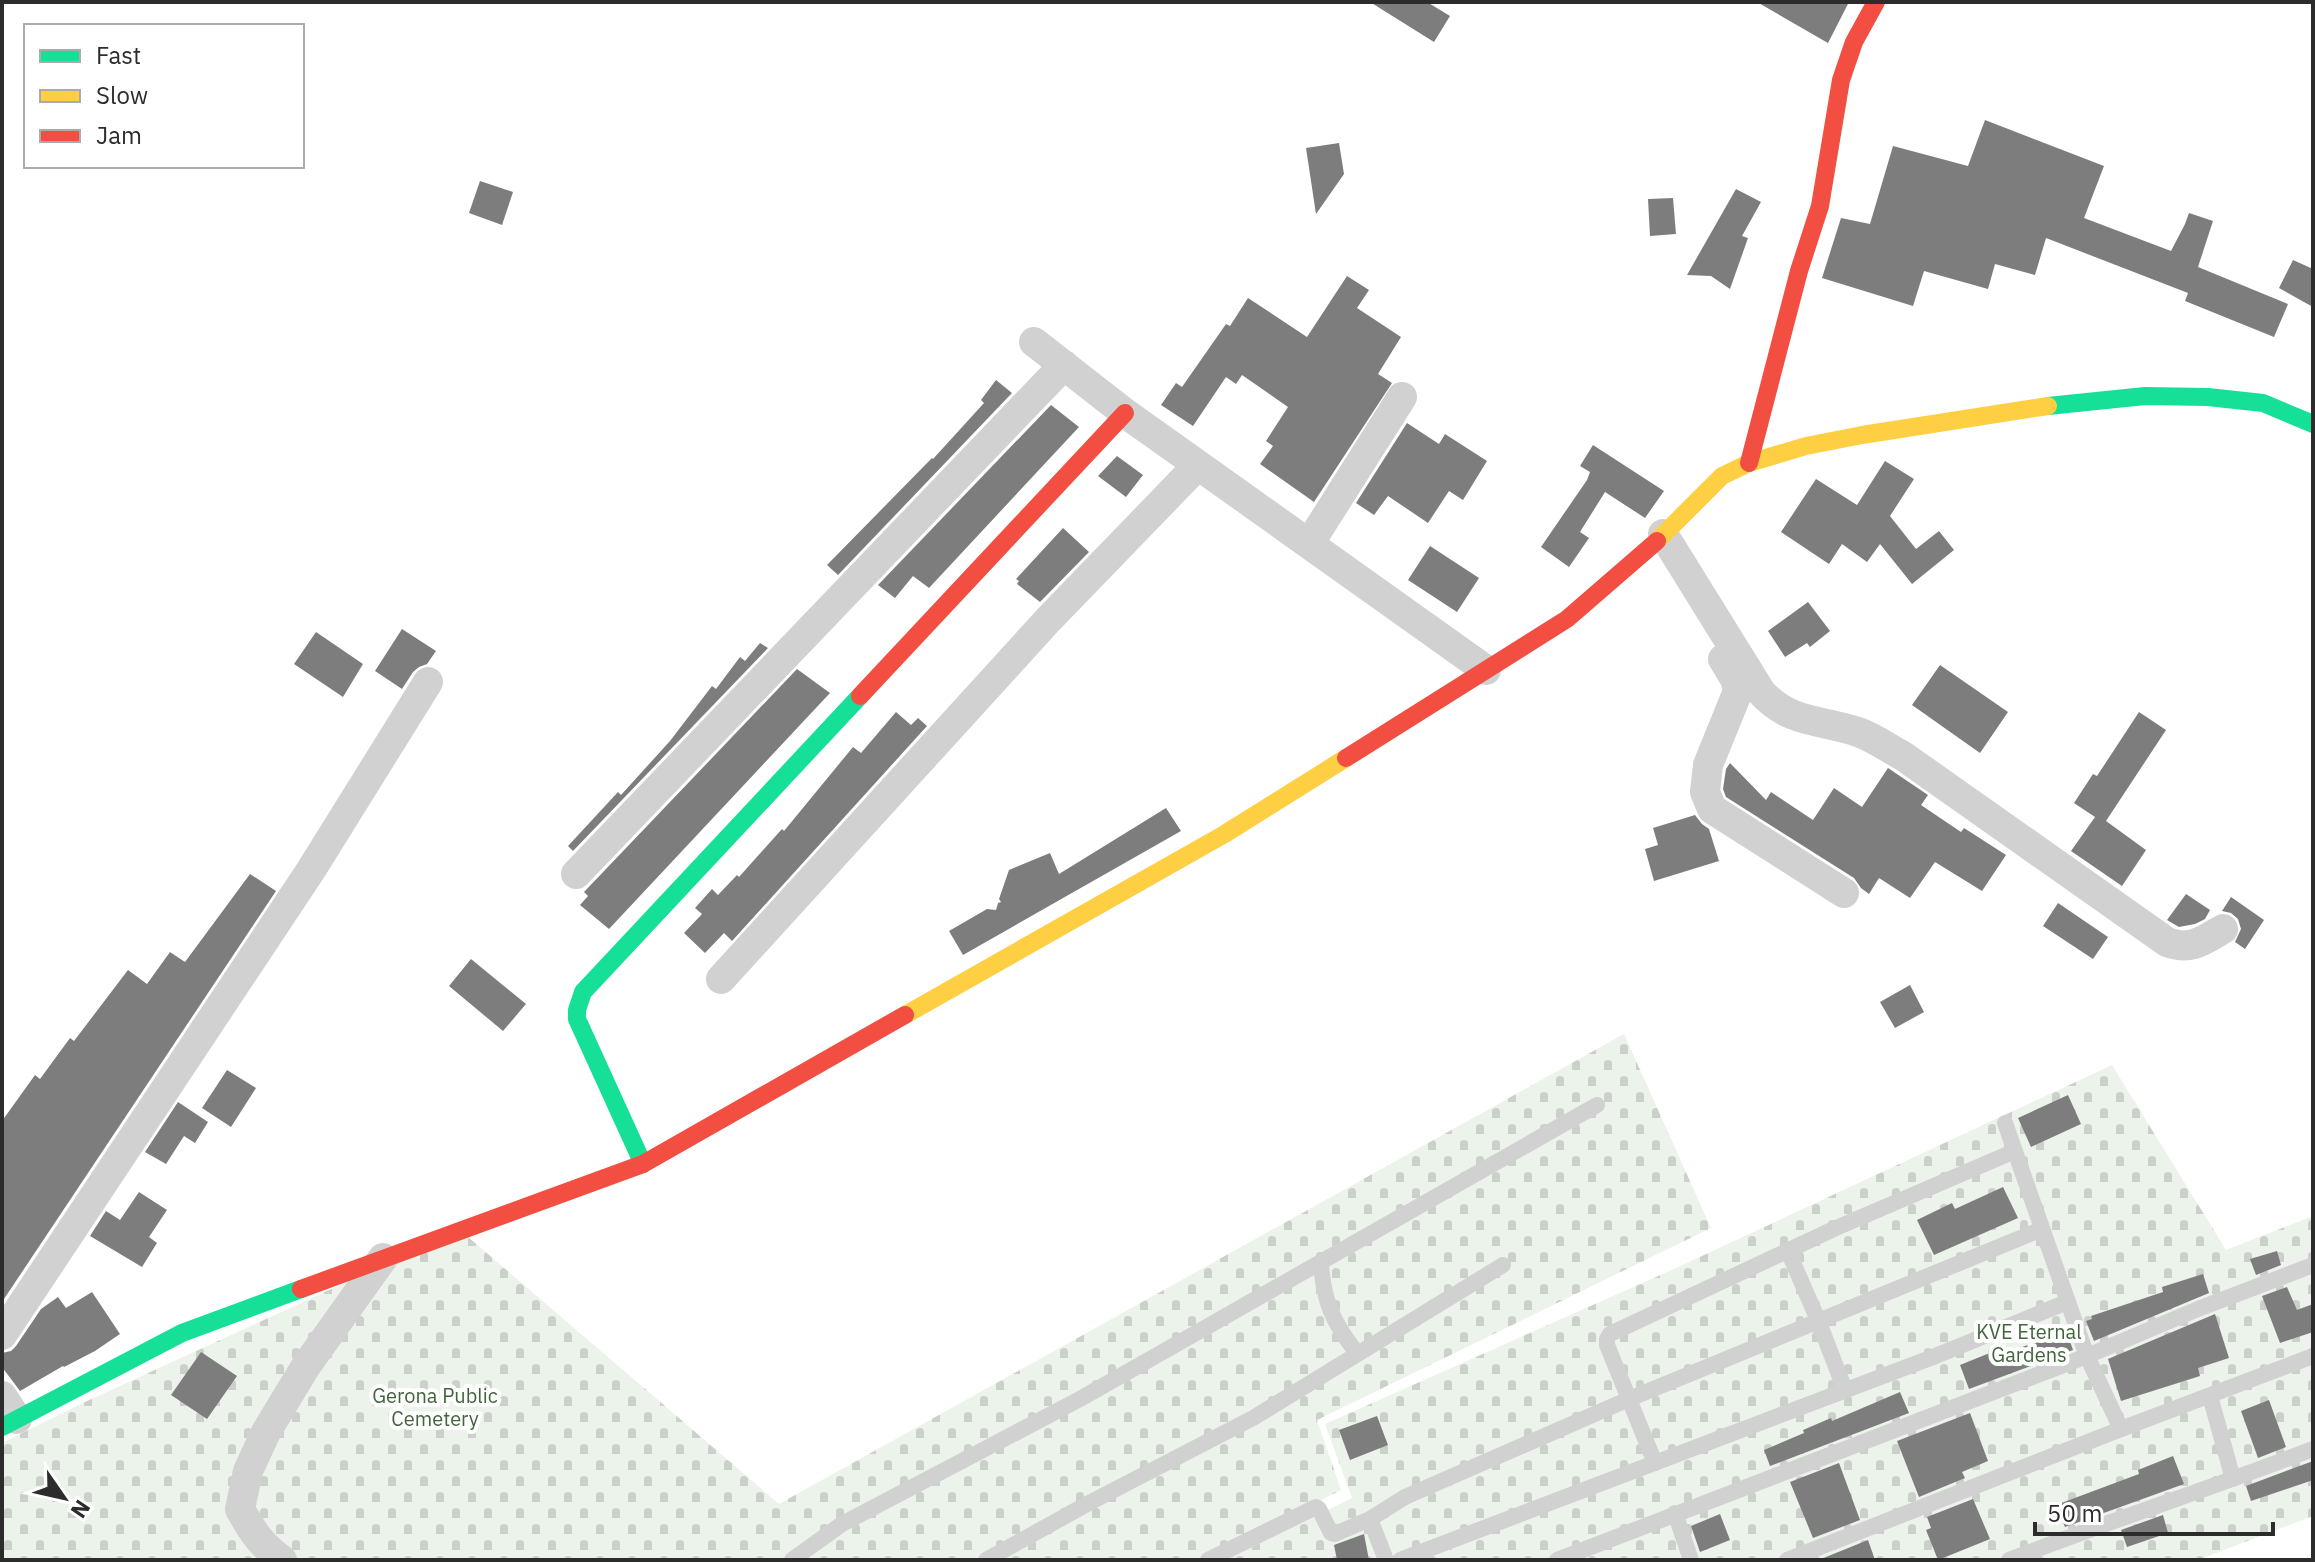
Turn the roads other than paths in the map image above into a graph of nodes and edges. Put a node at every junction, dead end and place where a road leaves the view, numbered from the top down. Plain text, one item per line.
1 (1876, 2) edge
2 (1034, 342) dead end
3 (1064, 365) junction
4 (1402, 397) dead end
5 (1125, 413) junction
6 (2313, 424) edge
7 (1749, 463) junction
8 (1198, 465) junction
9 (1658, 539) junction
10 (1309, 544) junction
11 (1486, 670) junction
12 (428, 682) dead end
13 (576, 874) dead end
14 (1844, 893) dead end
15 (2223, 929) dead end
16 (721, 979) dead end
17 (1597, 1105) dead end
18 (2005, 1123) dead end
19 (2015, 1151) junction
20 (643, 1164) junction
21 (2042, 1229) junction
22 (1788, 1251) junction
23 (383, 1258) junction
24 (1321, 1262) junction
25 (1503, 1265) dead end
26 (2313, 1265) edge
27 (2067, 1302) junction
28 (1818, 1320) junction
29 (2, 1335) edge
30 (1357, 1353) junction
31 (2087, 1356) junction
32 (2313, 1356) edge
33 (1845, 1390) junction
34 (2210, 1396) junction
35 (1629, 1399) junction
36 (7, 1414) edge
37 (2121, 1429) junction
38 (2313, 1449) edge
39 (1655, 1463) junction
40 (2233, 1479) junction
41 (1675, 1513) junction
42 (1370, 1519) junction
43 (282, 1560) edge
44 (792, 1560) edge
45 (986, 1560) edge
46 (1208, 1560) edge
47 (1386, 1560) edge
48 (1400, 1560) edge
49 (1557, 1560) edge
50 (1691, 1560) edge
51 (1787, 1560) edge
52 (2009, 1560) edge

1 - 7 street
2 - 3 street
3 - 5 street
3 - 13 street
4 - 10 street
5 - 8 street
5 - 20 street
6 - 7 street
7 - 9 street
8 - 10 street
8 - 16 street
9 - 11 street
9 - 14 street
9 - 15 street
10 - 11 street
11 - 20 street
12 - 29 street
17 - 24 lane
18 - 19 lane
19 - 21 lane
19 - 22 lane
20 - 23 street
21 - 27 lane
21 - 28 lane
22 - 28 lane
22 - 35 lane
23 - 36 street
23 - 43 street
24 - 30 lane
24 - 44 lane
25 - 30 lane
26 - 31 lane
27 - 31 lane
27 - 33 lane
28 - 33 lane
28 - 35 lane
30 - 45 lane
31 - 37 lane
31 - 41 lane
32 - 34 lane
33 - 39 lane
34 - 37 lane
34 - 40 lane
35 - 39 lane
35 - 42 lane
37 - 51 lane
38 - 40 lane
39 - 48 lane
40 - 52 lane
41 - 49 lane
41 - 50 lane
42 - 46 lane
42 - 47 lane

